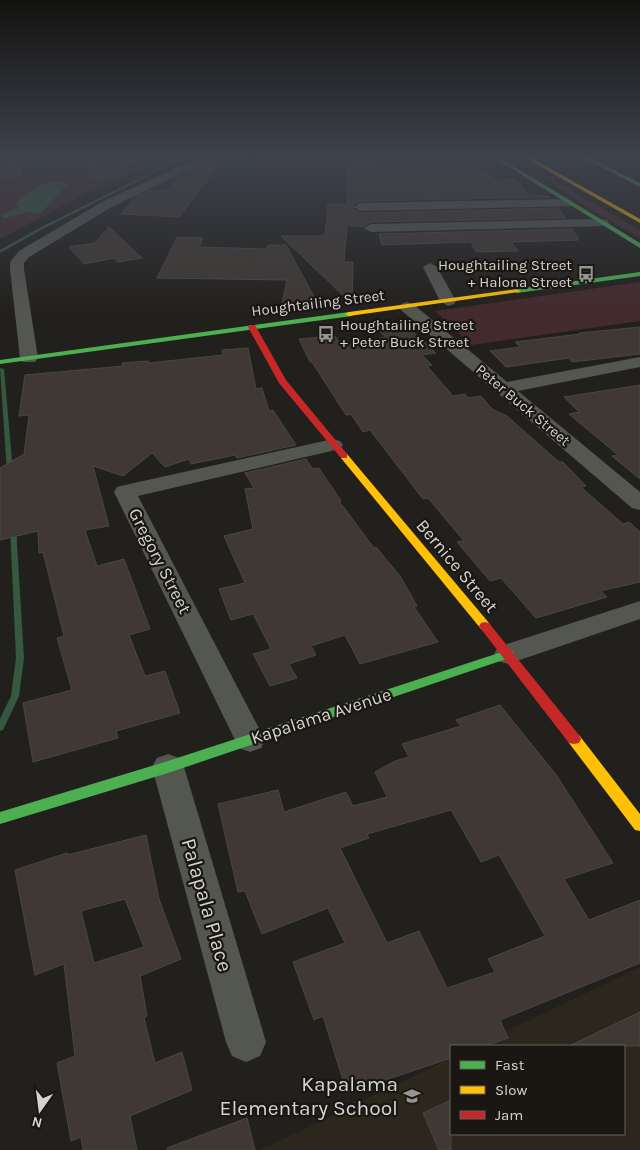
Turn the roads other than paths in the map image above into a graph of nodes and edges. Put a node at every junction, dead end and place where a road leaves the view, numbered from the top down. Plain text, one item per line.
1 (98, 210) edge
2 (579, 210) edge
3 (620, 210) edge
4 (640, 221) edge
5 (602, 223) junction
6 (372, 228) dead end
7 (640, 246) edge
8 (430, 266) dead end
9 (640, 274) edge
10 (448, 301) junction
11 (407, 307) junction
12 (252, 327) junction
13 (28, 358) junction
14 (0, 362) edge
15 (640, 362) edge
16 (503, 388) junction
17 (332, 445) junction
18 (640, 503) edge
19 (640, 610) edge
20 (508, 654) junction
21 (250, 740) junction
22 (168, 767) junction
23 (0, 818) edge
24 (640, 825) edge
25 (246, 1042) dead end

1 - 13 street
2 - 5 main road
3 - 4 main road
5 - 6 street
5 - 7 main road
8 - 10 street
9 - 10 main road, Houghtailing Street
10 - 11 main road, Houghtailing Street
11 - 12 main road, Houghtailing Street
11 - 16 street, Peter Buck Street
12 - 13 main road, Houghtailing Street
12 - 17 main road, Bernice Street
13 - 14 main road, Houghtailing Street
15 - 16 street
16 - 18 street, Peter Buck Street
17 - 20 main road, Bernice Street
17 - 21 street, Gregory Street
19 - 20 street, Kapalama Avenue
20 - 21 main road, Kapalama Avenue
20 - 24 main road, Bernice Street
21 - 22 main road, Kapalama Avenue
22 - 23 main road, Kapalama Avenue
22 - 25 street, Palapala Place

